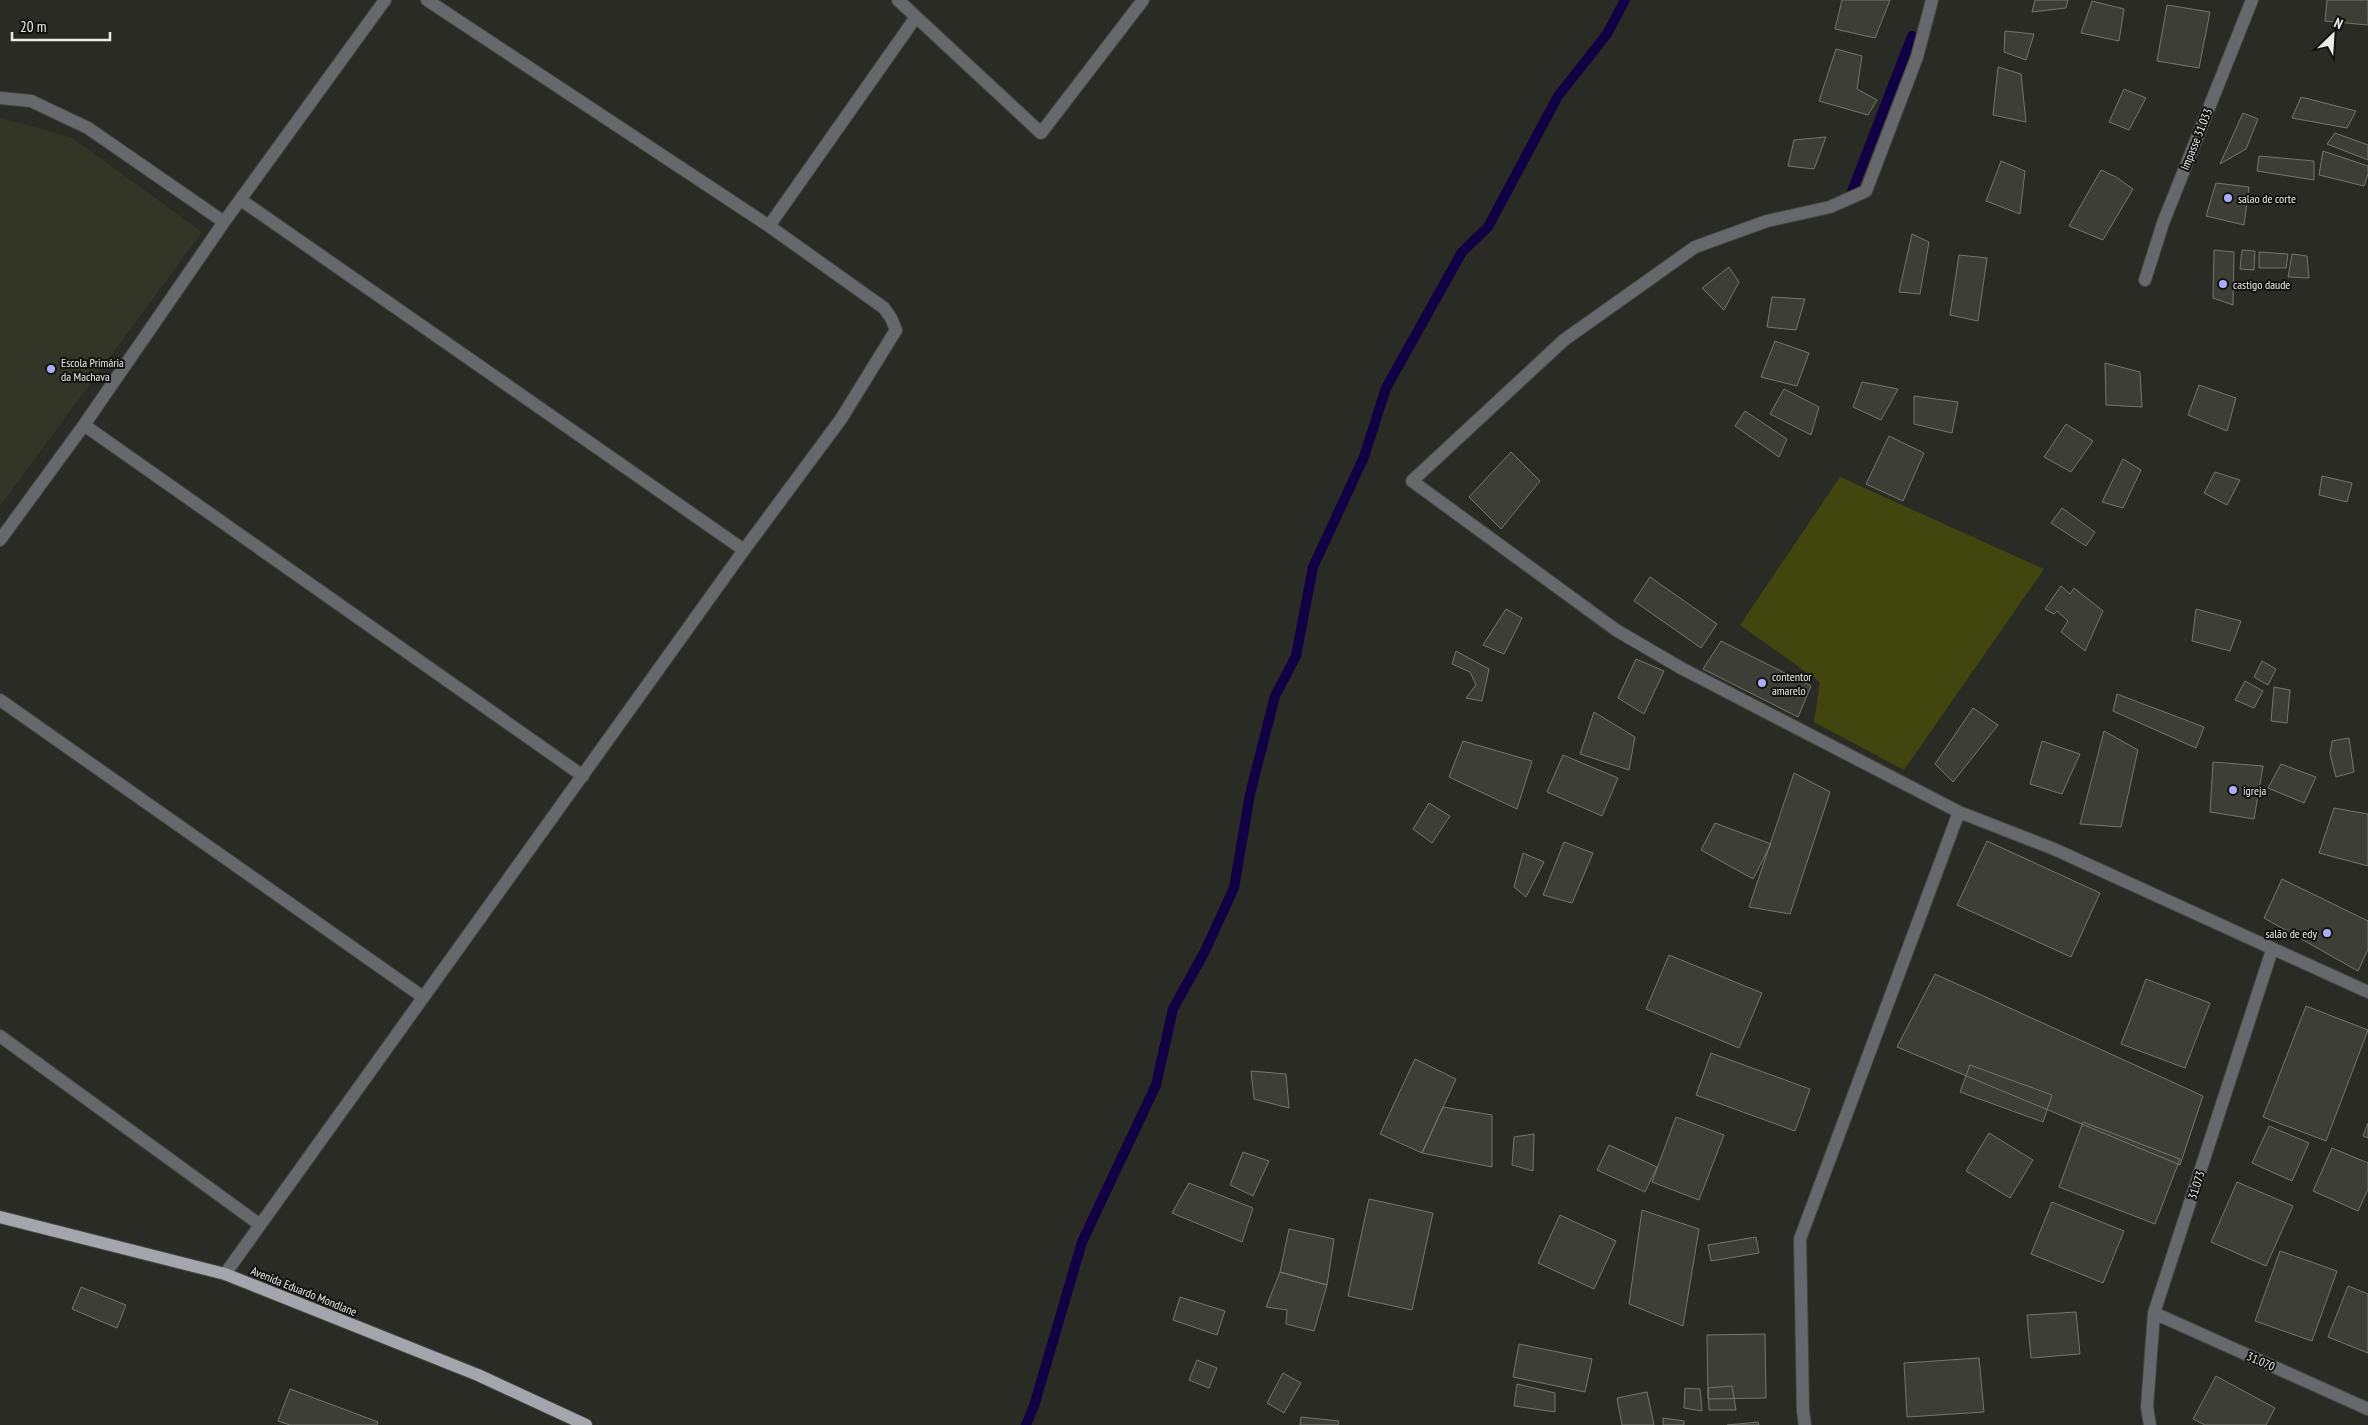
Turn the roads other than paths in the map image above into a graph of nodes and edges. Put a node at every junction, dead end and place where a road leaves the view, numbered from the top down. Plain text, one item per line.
1 (385, 0) edge
2 (427, 0) edge
3 (898, 0) edge
4 (1143, 0) edge
5 (1932, 0) edge
6 (2252, 0) edge
7 (916, 17) junction
8 (0, 98) edge
9 (241, 200) junction
10 (224, 222) junction
11 (769, 226) junction
12 (2145, 280) dead end
13 (84, 425) junction
14 (0, 540) edge
15 (744, 550) junction
16 (0, 700) edge
17 (583, 776) junction
18 (1959, 812) junction
19 (2272, 950) junction
20 (2368, 992) edge
21 (423, 997) junction
22 (0, 1036) edge
23 (0, 1216) edge
24 (259, 1224) junction
25 (225, 1274) junction
26 (2154, 1313) junction
27 (2368, 1409) edge
28 (586, 1425) edge
29 (1805, 1425) edge
30 (2150, 1425) edge

1 - 9 street
2 - 11 street
3 - 7 street
4 - 7 street
5 - 18 street
6 - 12 street, Impasse 31.033
7 - 11 street
8 - 10 street
9 - 10 street
9 - 15 street
10 - 13 street
11 - 15 street
13 - 14 street
13 - 17 street
15 - 17 street
16 - 21 street
17 - 21 street
18 - 19 street
18 - 29 street
19 - 20 street
19 - 26 street, 31.073
21 - 24 street
22 - 24 street
23 - 25 main road, Avenida Eduardo Mondlane
24 - 25 street
25 - 28 main road, Avenida Eduardo Mondlane
26 - 27 street, 31.070
26 - 30 street, 31.073

